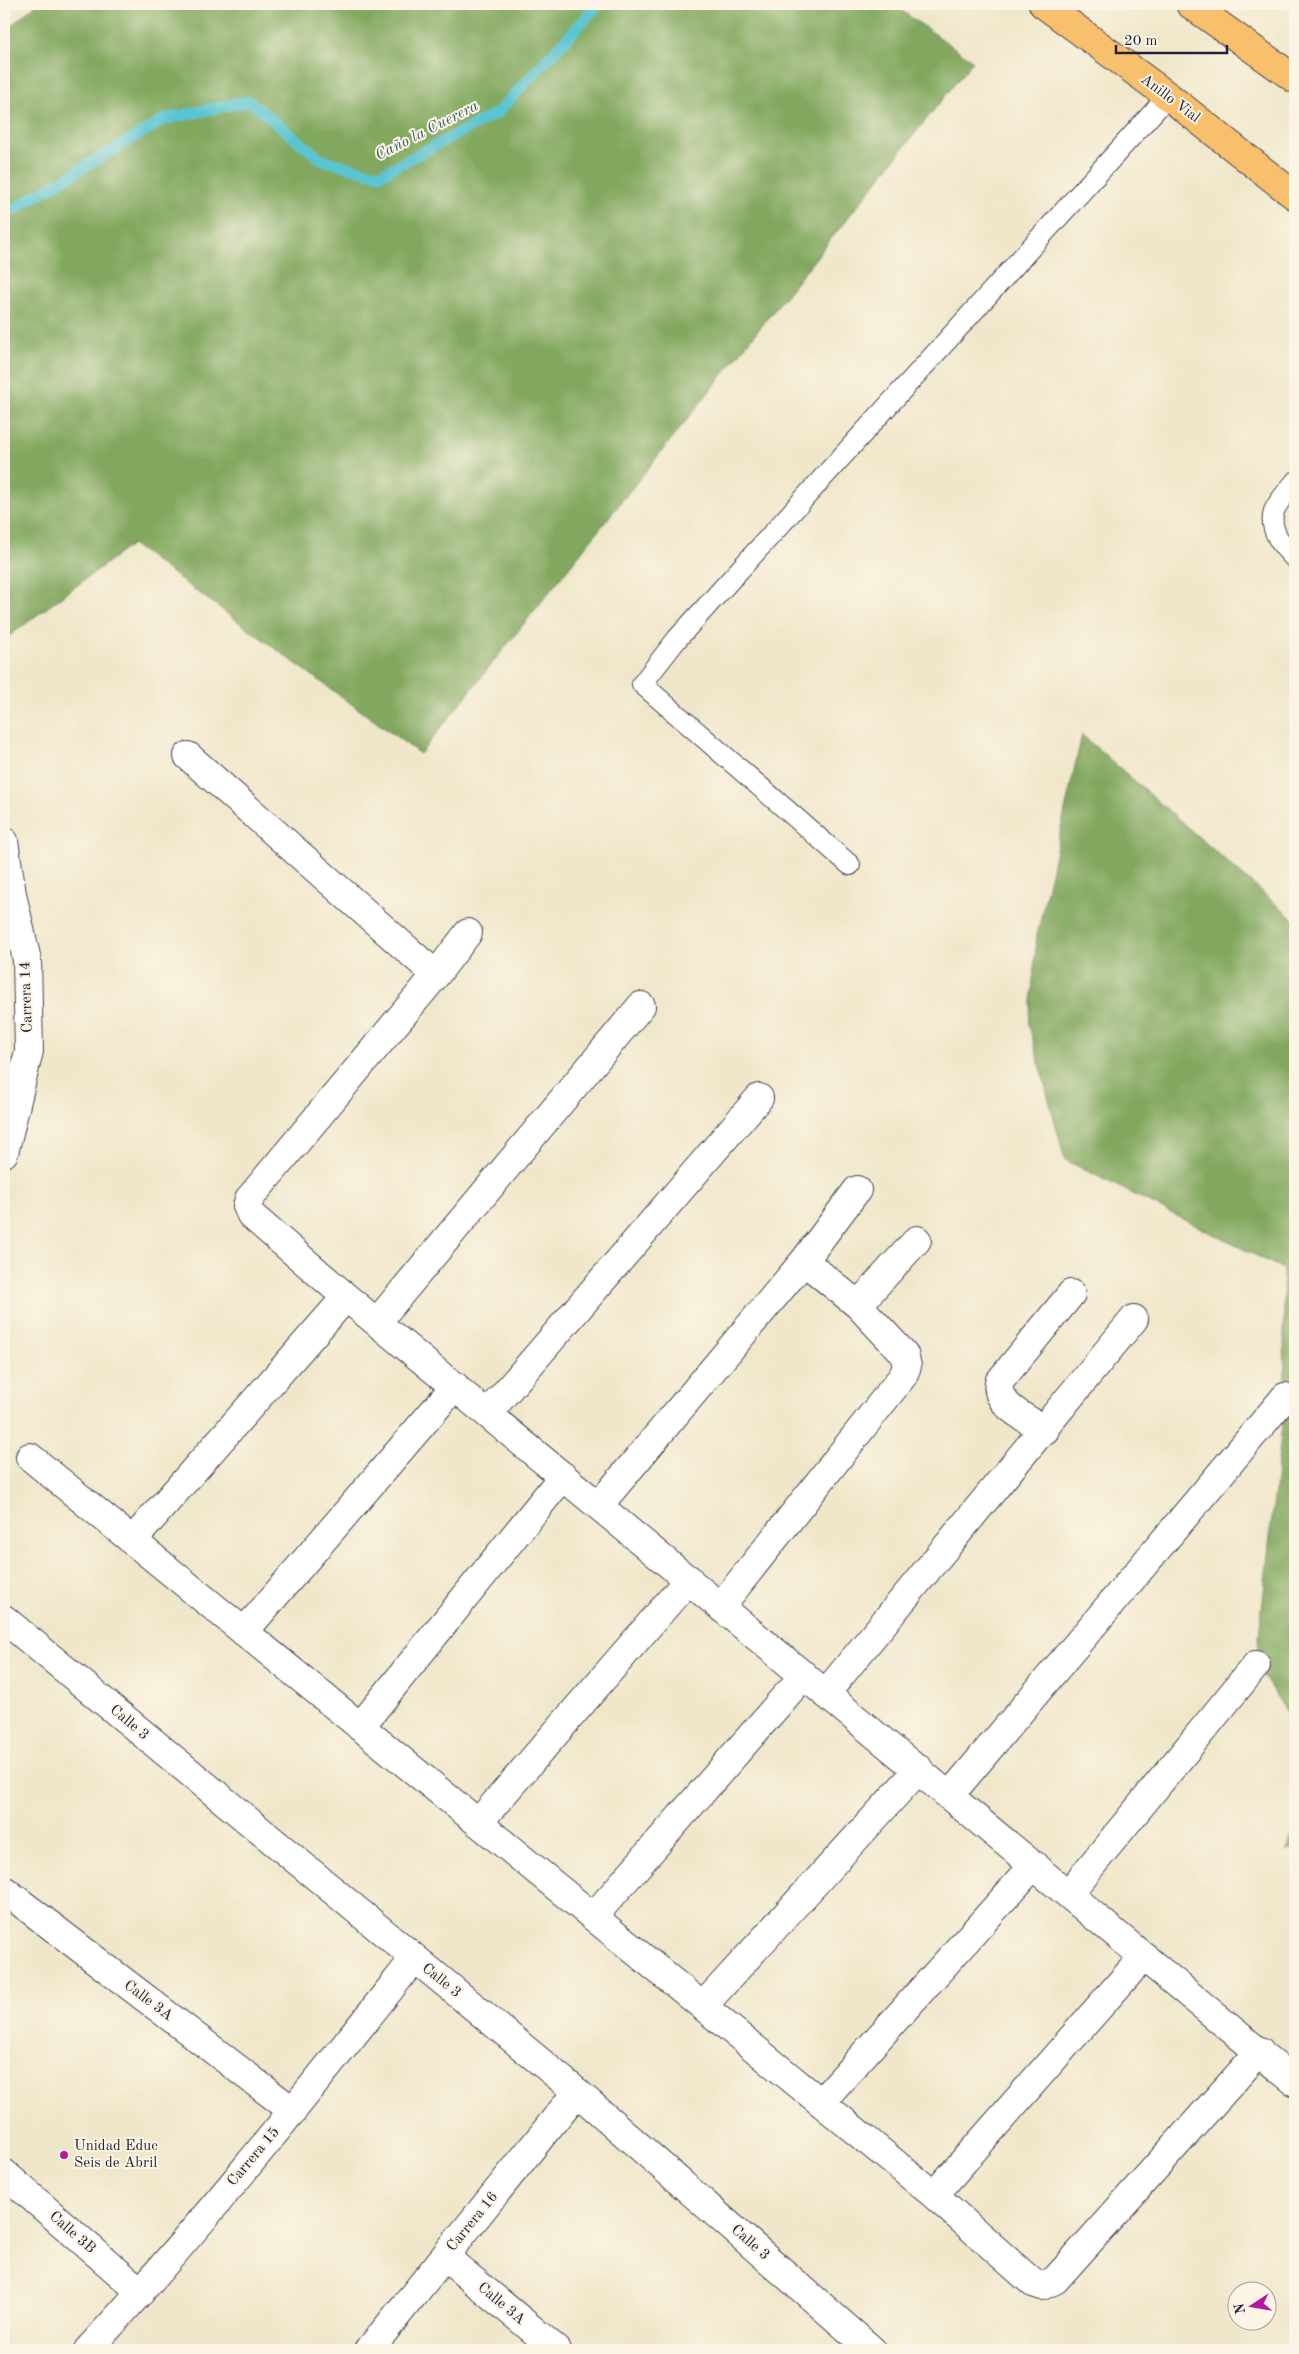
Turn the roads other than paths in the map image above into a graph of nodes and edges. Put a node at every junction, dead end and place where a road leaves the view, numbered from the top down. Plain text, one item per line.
1 (1043, 4) edge
2 (1190, 4) edge
3 (1295, 79) edge
4 (1168, 96) junction
5 (1295, 196) edge
6 (1295, 482) edge
7 (1295, 559) edge
8 (188, 756) dead end
9 (4, 841) edge
10 (850, 865) dead end
11 (468, 933) dead end
12 (436, 975) junction
13 (641, 1006) dead end
14 (759, 1098) dead end
15 (4, 1153) edge
16 (857, 1190) dead end
17 (917, 1240) dead end
18 (804, 1262) junction
19 (1071, 1294) dead end
20 (346, 1297) junction
21 (858, 1305) junction
22 (1134, 1319) dead end
23 (377, 1322) junction
24 (455, 1386) junction
25 (1285, 1397) dead end
26 (488, 1413) junction
27 (1045, 1430) junction
28 (30, 1457) dead end
29 (563, 1476) junction
30 (599, 1505) junction
31 (132, 1541) junction
32 (689, 1579) junction
33 (722, 1606) junction
34 (4, 1619) edge
35 (244, 1632) junction
36 (1256, 1665) dead end
37 (804, 1675) junction
38 (826, 1694) junction
39 (360, 1727) junction
40 (919, 1769) junction
41 (950, 1795) junction
42 (478, 1823) junction
43 (1034, 1864) junction
44 (4, 1890) edge
45 (1070, 1893) junction
46 (593, 1917) junction
47 (1144, 1956) junction
48 (414, 1959) junction
49 (703, 2006) junction
50 (1260, 2050) junction
51 (1295, 2082) edge
52 (577, 2092) junction
53 (821, 2102) junction
54 (293, 2111) junction
55 (4, 2173) edge
56 (934, 2195) junction
57 (445, 2257) junction
58 (141, 2292) junction
59 (88, 2350) edge
60 (369, 2350) edge
61 (557, 2350) edge
62 (872, 2350) edge

1 - 4 highway, Anillo Vial
2 - 3 highway
4 - 5 highway, Anillo Vial
4 - 10 lane
6 - 7 lane
8 - 12 street
9 - 15 street, Carrera 14
11 - 12 street
12 - 20 street
13 - 23 street
14 - 26 street
16 - 18 street
17 - 21 street
18 - 21 street
18 - 30 street
19 - 27 street
20 - 23 street
20 - 31 street
21 - 33 street
22 - 27 street
23 - 24 street
24 - 26 street
24 - 35 street
25 - 41 street
26 - 29 street
27 - 38 street
28 - 31 street
29 - 30 street
29 - 39 street
30 - 32 street
31 - 35 street
32 - 33 street
32 - 42 street
33 - 37 street
34 - 48 street, Calle 3
35 - 39 street
36 - 45 street
37 - 38 street
37 - 46 street
38 - 40 street
39 - 42 street
40 - 41 street
40 - 49 street
41 - 43 street
42 - 46 street
43 - 45 street
43 - 53 street
44 - 54 street, Calle 3A
45 - 47 street
46 - 49 street
47 - 50 street
47 - 56 street
48 - 52 street, Calle 3
48 - 54 street, Carrera 15
49 - 53 street
50 - 51 street
50 - 56 street
52 - 57 street, Carrera 16
52 - 62 street, Calle 3
53 - 56 street
54 - 58 street, Carrera 15
55 - 58 street, Calle 3B
57 - 60 street, Carrera 16
57 - 61 street, Calle 3A
58 - 59 street, Carrera 15

